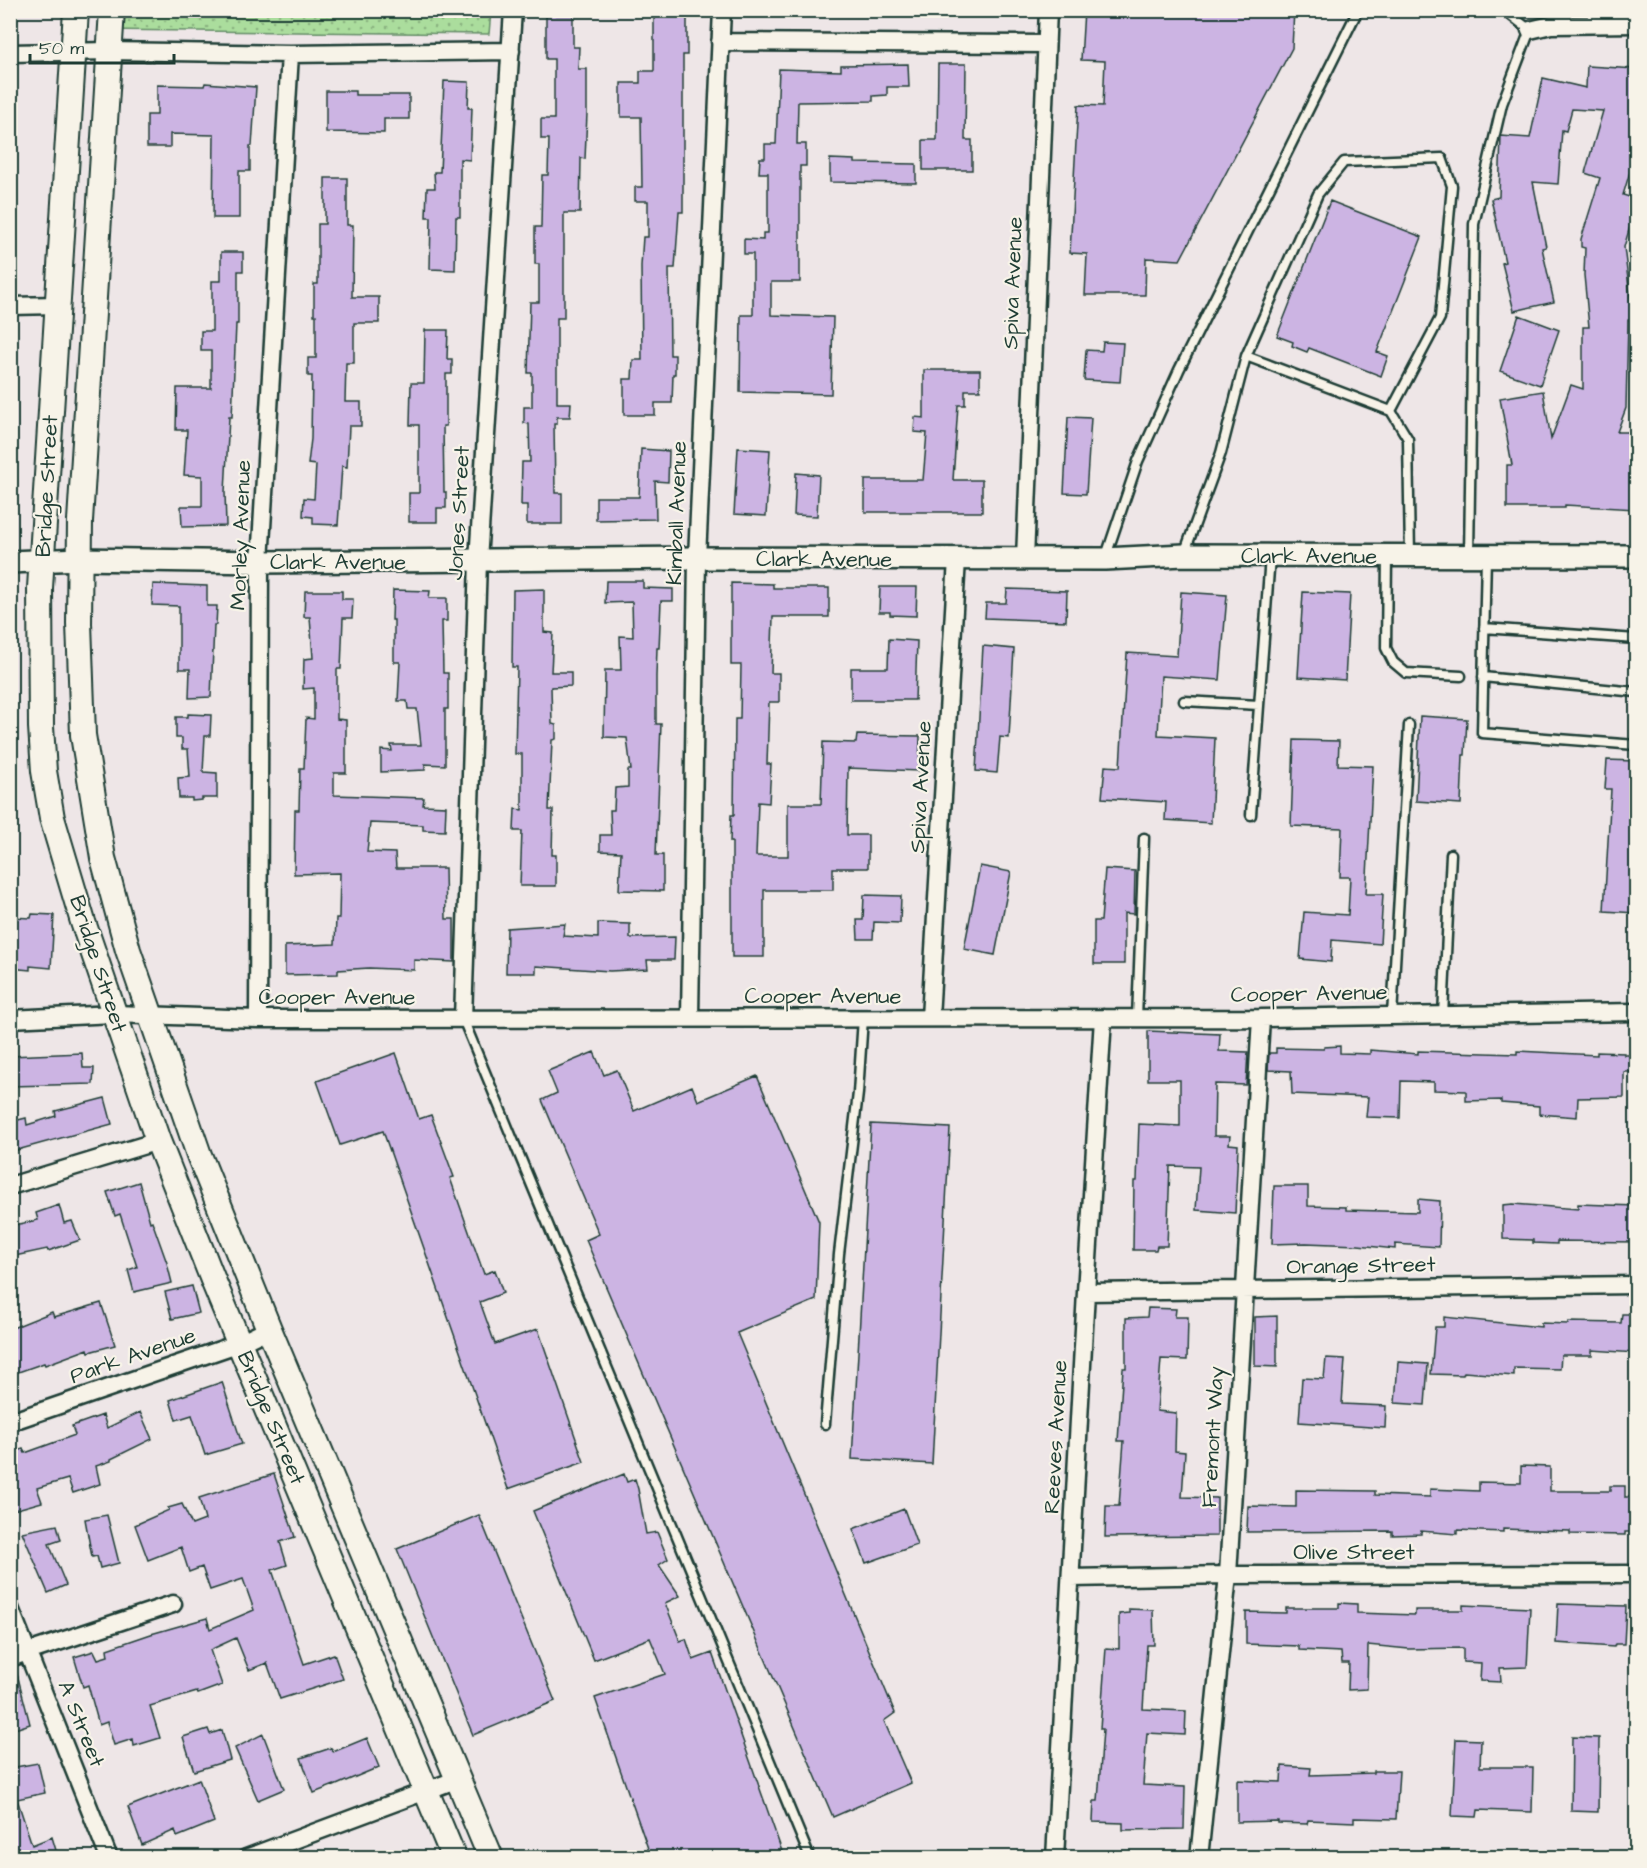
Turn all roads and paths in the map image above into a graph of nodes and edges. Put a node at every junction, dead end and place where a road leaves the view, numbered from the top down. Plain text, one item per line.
1 (76, 10) edge
2 (112, 10) edge
3 (513, 10) edge
4 (722, 10) edge
5 (1048, 10) edge
6 (1359, 10) edge
7 (1504, 10) edge
8 (1592, 17) edge
9 (1636, 24) edge
10 (1530, 30) junction
11 (720, 42) junction
12 (1045, 44) junction
13 (110, 51) junction
14 (511, 51) junction
15 (74, 52) junction
16 (10, 53) edge
17 (290, 54) junction
18 (58, 305) junction
19 (10, 306) edge
20 (1246, 356) junction
21 (1391, 411) junction
22 (1184, 555) junction
23 (1270, 555) junction
24 (1387, 556) junction
25 (1478, 556) junction
26 (1636, 556) edge
27 (1410, 557) junction
28 (697, 558) junction
29 (1025, 558) junction
30 (957, 559) junction
31 (1105, 559) junction
32 (80, 560) junction
33 (42, 561) junction
34 (478, 561) junction
35 (10, 562) edge
36 (260, 562) junction
37 (1484, 628) junction
38 (1636, 639) edge
39 (1461, 676) dead end
40 (1483, 677) junction
41 (1636, 692) edge
42 (1184, 701) dead end
43 (1259, 705) junction
44 (1409, 725) dead end
45 (1636, 745) edge
46 (1251, 815) dead end
47 (1144, 838) dead end
48 (1451, 854) dead end
49 (1636, 1012) edge
50 (114, 1014) junction
51 (151, 1015) junction
52 (1443, 1015) junction
53 (1392, 1016) junction
54 (690, 1018) junction
55 (863, 1018) junction
56 (930, 1018) junction
57 (1103, 1018) junction
58 (1137, 1018) junction
59 (1261, 1018) junction
60 (10, 1019) edge
61 (258, 1019) junction
62 (464, 1019) junction
63 (158, 1141) junction
64 (10, 1186) edge
65 (1636, 1285) edge
66 (1245, 1290) junction
67 (1086, 1292) junction
68 (269, 1329) junction
69 (240, 1343) junction
70 (10, 1422) edge
71 (825, 1424) dead end
72 (1636, 1574) edge
73 (1228, 1575) junction
74 (1071, 1578) junction
75 (173, 1604) dead end
76 (10, 1608) edge
77 (28, 1652) junction
78 (10, 1658) edge
79 (458, 1779) junction
80 (427, 1792) junction
81 (109, 1857) edge
82 (246, 1857) edge
83 (454, 1857) edge
84 (491, 1857) edge
85 (810, 1857) edge
86 (1055, 1857) edge
87 (1199, 1857) edge

1 - 15 main road, Bridge Street
2 - 13 main road, Bridge Street
3 - 14 street, Jones Street
4 - 11 street, Kimball Avenue
5 - 12 street, Spiva Avenue
6 - 31 lane
7 - 10 lane
8 - 9 street
8 - 10 street
10 - 25 lane
11 - 12 street
11 - 28 street, Kimball Avenue
12 - 29 street, Spiva Avenue
13 - 15 street
13 - 17 street
13 - 32 main road, Bridge Street
14 - 17 street
14 - 34 street, Jones Street
15 - 16 street
15 - 18 main road, Bridge Street
17 - 36 street, Morley Avenue
18 - 19 street
18 - 33 main road, Bridge Street
20 - 21 lane
20 - 21 lane
20 - 22 lane
21 - 27 lane
22 - 23 street, Clark Avenue
22 - 31 street, Clark Avenue
23 - 24 street, Clark Avenue
23 - 43 lane
24 - 27 street, Clark Avenue
24 - 39 lane
25 - 26 street, Clark Avenue
25 - 27 street, Clark Avenue
25 - 37 lane
28 - 30 street, Clark Avenue
28 - 34 street, Clark Avenue
28 - 54 street, Kimball Avenue
29 - 30 street, Clark Avenue
29 - 31 street, Clark Avenue
30 - 56 street, Spiva Avenue
32 - 33 street, Clark Avenue
32 - 36 street, Clark Avenue
32 - 51 main road, Bridge Street
33 - 35 street, Clark Avenue
33 - 50 main road, Bridge Street
34 - 36 street, Clark Avenue
34 - 62 street, Jones Street
36 - 61 street, Morley Avenue
37 - 38 lane
37 - 40 lane
40 - 41 lane
40 - 45 lane
42 - 43 lane
43 - 46 lane
44 - 53 lane
47 - 58 lane
48 - 52 lane
49 - 52 street, Cooper Avenue
50 - 51 street, Cooper Avenue
50 - 60 street, Cooper Avenue
50 - 63 main road, Bridge Street
51 - 61 street, Cooper Avenue
51 - 68 main road, Bridge Street
52 - 53 street, Cooper Avenue
53 - 59 street, Cooper Avenue
54 - 55 street, Cooper Avenue
54 - 62 street, Cooper Avenue
55 - 56 street, Cooper Avenue
55 - 71 lane
56 - 57 street, Cooper Avenue
57 - 58 street, Cooper Avenue
57 - 67 street, Reeves Avenue
58 - 59 street, Cooper Avenue
59 - 66 street, Fremont Way
61 - 62 street, Cooper Avenue
62 - 85 lane
63 - 64 street
63 - 69 main road, Bridge Street
65 - 66 street, Orange Street
66 - 67 street, Orange Street
66 - 73 street, Fremont Way
67 - 74 street, Reeves Avenue
68 - 69 street, Park Avenue
68 - 79 main road, Bridge Street
69 - 70 street, Park Avenue
69 - 80 main road, Bridge Street
72 - 73 street, Olive Street
73 - 74 street, Olive Street
73 - 87 street, Fremont Way
74 - 86 street, Reeves Avenue
75 - 77 street
76 - 77 street, A Street
77 - 78 street
77 - 81 street, A Street
79 - 80 street
79 - 84 main road, Bridge Street
80 - 82 street
80 - 83 main road, Bridge Street

